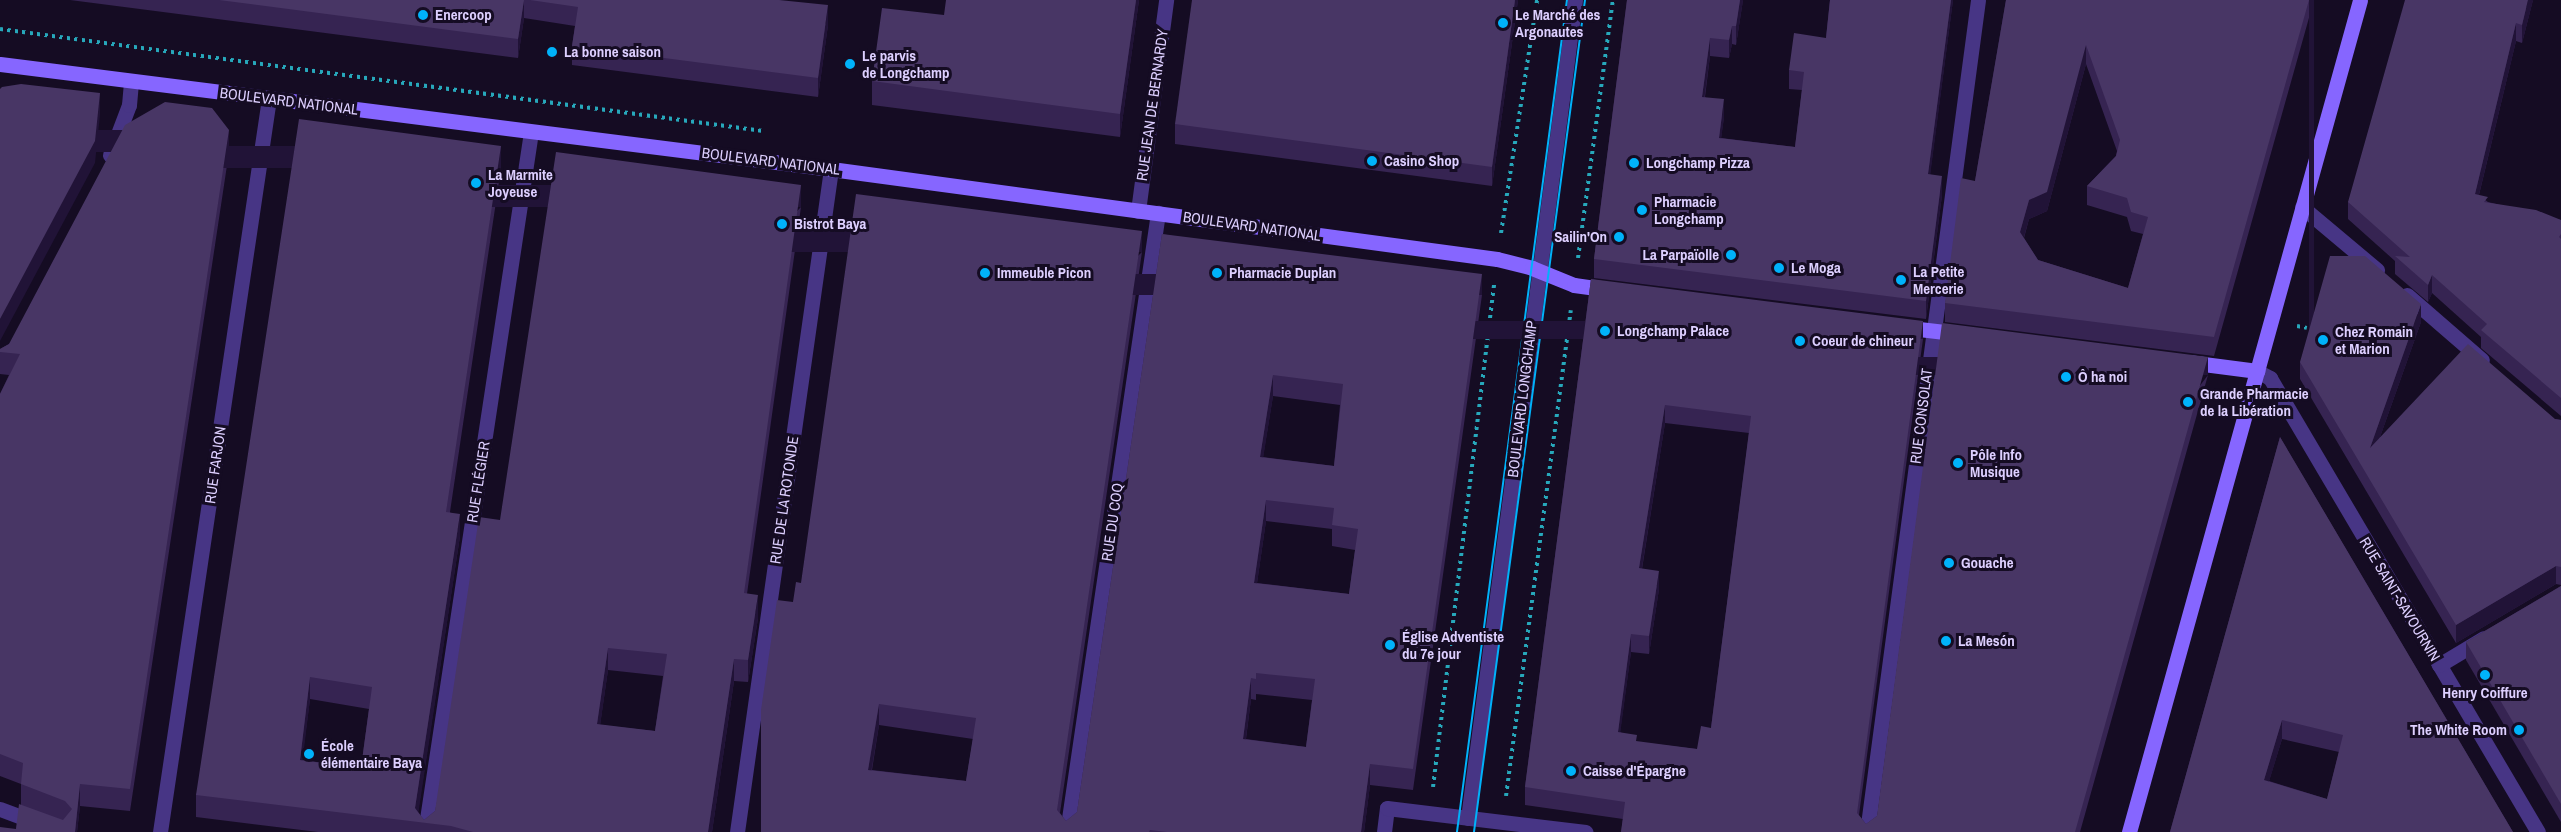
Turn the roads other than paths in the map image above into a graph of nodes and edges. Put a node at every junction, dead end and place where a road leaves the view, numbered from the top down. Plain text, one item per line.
1 (1166, 0) edge
2 (1575, 0) edge
3 (1978, 0) edge
4 (2360, 0) edge
5 (0, 64) edge
6 (131, 82) junction
7 (269, 99) junction
8 (531, 132) junction
9 (831, 169) junction
10 (100, 175) edge
11 (2302, 207) junction
12 (1138, 211) junction
13 (1158, 213) junction
14 (1539, 271) junction
15 (1629, 293) edge
16 (1884, 325) edge
17 (1934, 331) junction
18 (1974, 336) edge
19 (2175, 360) edge
20 (2257, 371) junction
21 (2498, 374) edge
22 (2495, 631) edge
23 (2439, 665) junction
24 (0, 809) edge
25 (1468, 818) junction
26 (62, 832) edge
27 (160, 832) edge
28 (425, 832) edge
29 (737, 832) edge
30 (1067, 832) edge
31 (1384, 832) edge
32 (1586, 832) edge
33 (1867, 832) edge
34 (2129, 832) edge
35 (2538, 832) edge

1 - 12 street, RUE JEAN DE BERNARDY
2 - 14 street, BOULEVARD LONGCHAMP
3 - 17 street, RUE CONSOLAT
4 - 11 main road
5 - 6 main road, BOULEVARD NATIONAL
6 - 7 main road, BOULEVARD NATIONAL
6 - 10 street
7 - 8 main road, BOULEVARD NATIONAL
7 - 27 street, RUE FARJON
8 - 9 main road, BOULEVARD NATIONAL
8 - 28 street, RUE FLÉGIER
9 - 12 main road, BOULEVARD NATIONAL
9 - 29 street, RUE DE LA ROTONDE
11 - 20 main road
11 - 21 street
12 - 13 main road, BOULEVARD NATIONAL
13 - 14 main road, BOULEVARD NATIONAL
13 - 30 street, RUE DU COQ
14 - 15 main road, BOULEVARD NATIONAL
14 - 25 street, BOULEVARD LONGCHAMP
16 - 17 main road
17 - 18 main road
17 - 33 street, RUE CONSOLAT
19 - 20 main road
20 - 23 street, RUE SAINT-SAVOURNIN
20 - 34 main road
22 - 23 street
23 - 35 street, RUE SAINT-SAVOURNIN
24 - 26 street
25 - 31 street
25 - 32 street

